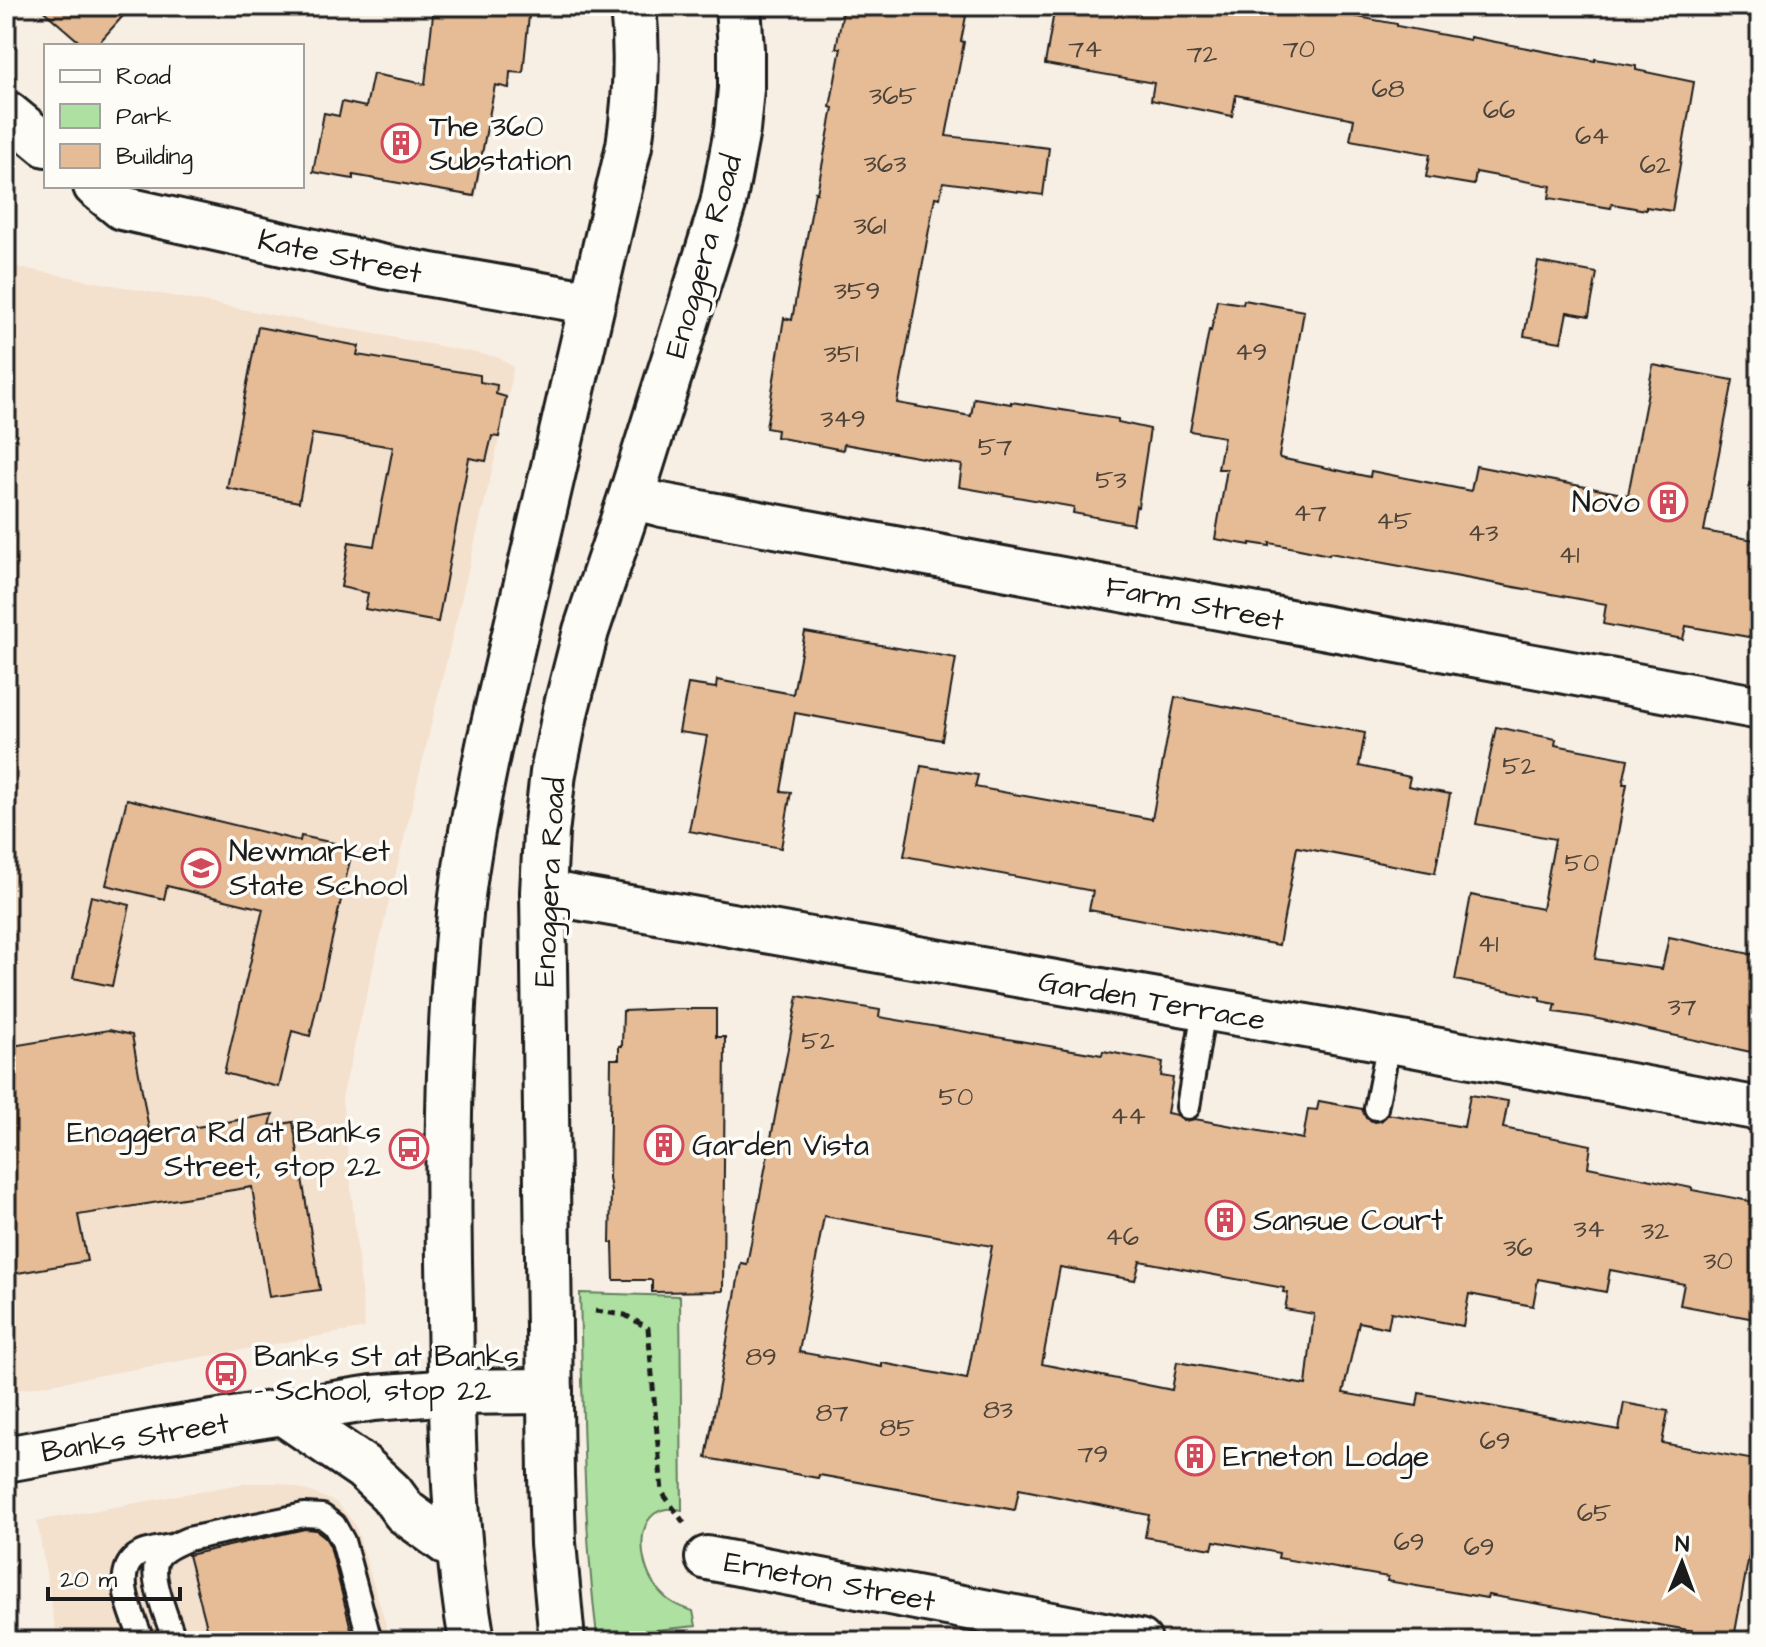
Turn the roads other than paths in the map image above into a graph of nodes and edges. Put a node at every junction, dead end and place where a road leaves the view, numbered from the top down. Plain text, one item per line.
1 (633, 6) edge
2 (739, 7) edge
3 (6, 112) edge
4 (44, 143) edge
5 (97, 188) edge
6 (593, 303) junction
7 (631, 497) junction
8 (1760, 708) edge
9 (543, 892) junction
10 (1204, 1009) junction
11 (1389, 1041) junction
12 (1188, 1107) dead end
13 (1376, 1108) dead end
14 (1760, 1109) edge
15 (550, 1391) junction
16 (452, 1392) junction
17 (284, 1413) junction
18 (6, 1459) edge
19 (171, 1546) junction
20 (459, 1551) junction
21 (707, 1558) road end
22 (142, 1641) edge
23 (175, 1641) edge
24 (370, 1641) edge
25 (472, 1641) edge
26 (562, 1641) edge
27 (1140, 1641) edge

1 - 6 main road
2 - 7 main road, Enoggera Road
3 - 4 street
5 - 6 street, Kate Street
6 - 16 main road
7 - 8 street, Farm Street
7 - 9 main road, Enoggera Road
9 - 10 street, Garden Terrace
9 - 15 main road, Enoggera Road
10 - 11 street, Garden Terrace
10 - 12 lane
11 - 13 lane
11 - 14 street, Garden Terrace
15 - 16 main road, Banks Street
15 - 26 main road, Enoggera Road
16 - 17 main road, Banks Street
16 - 20 main road
17 - 18 main road, Banks Street
17 - 20 main road
19 - 22 lane
19 - 23 lane
19 - 24 lane
20 - 25 main road
21 - 27 street, Erneton Street

